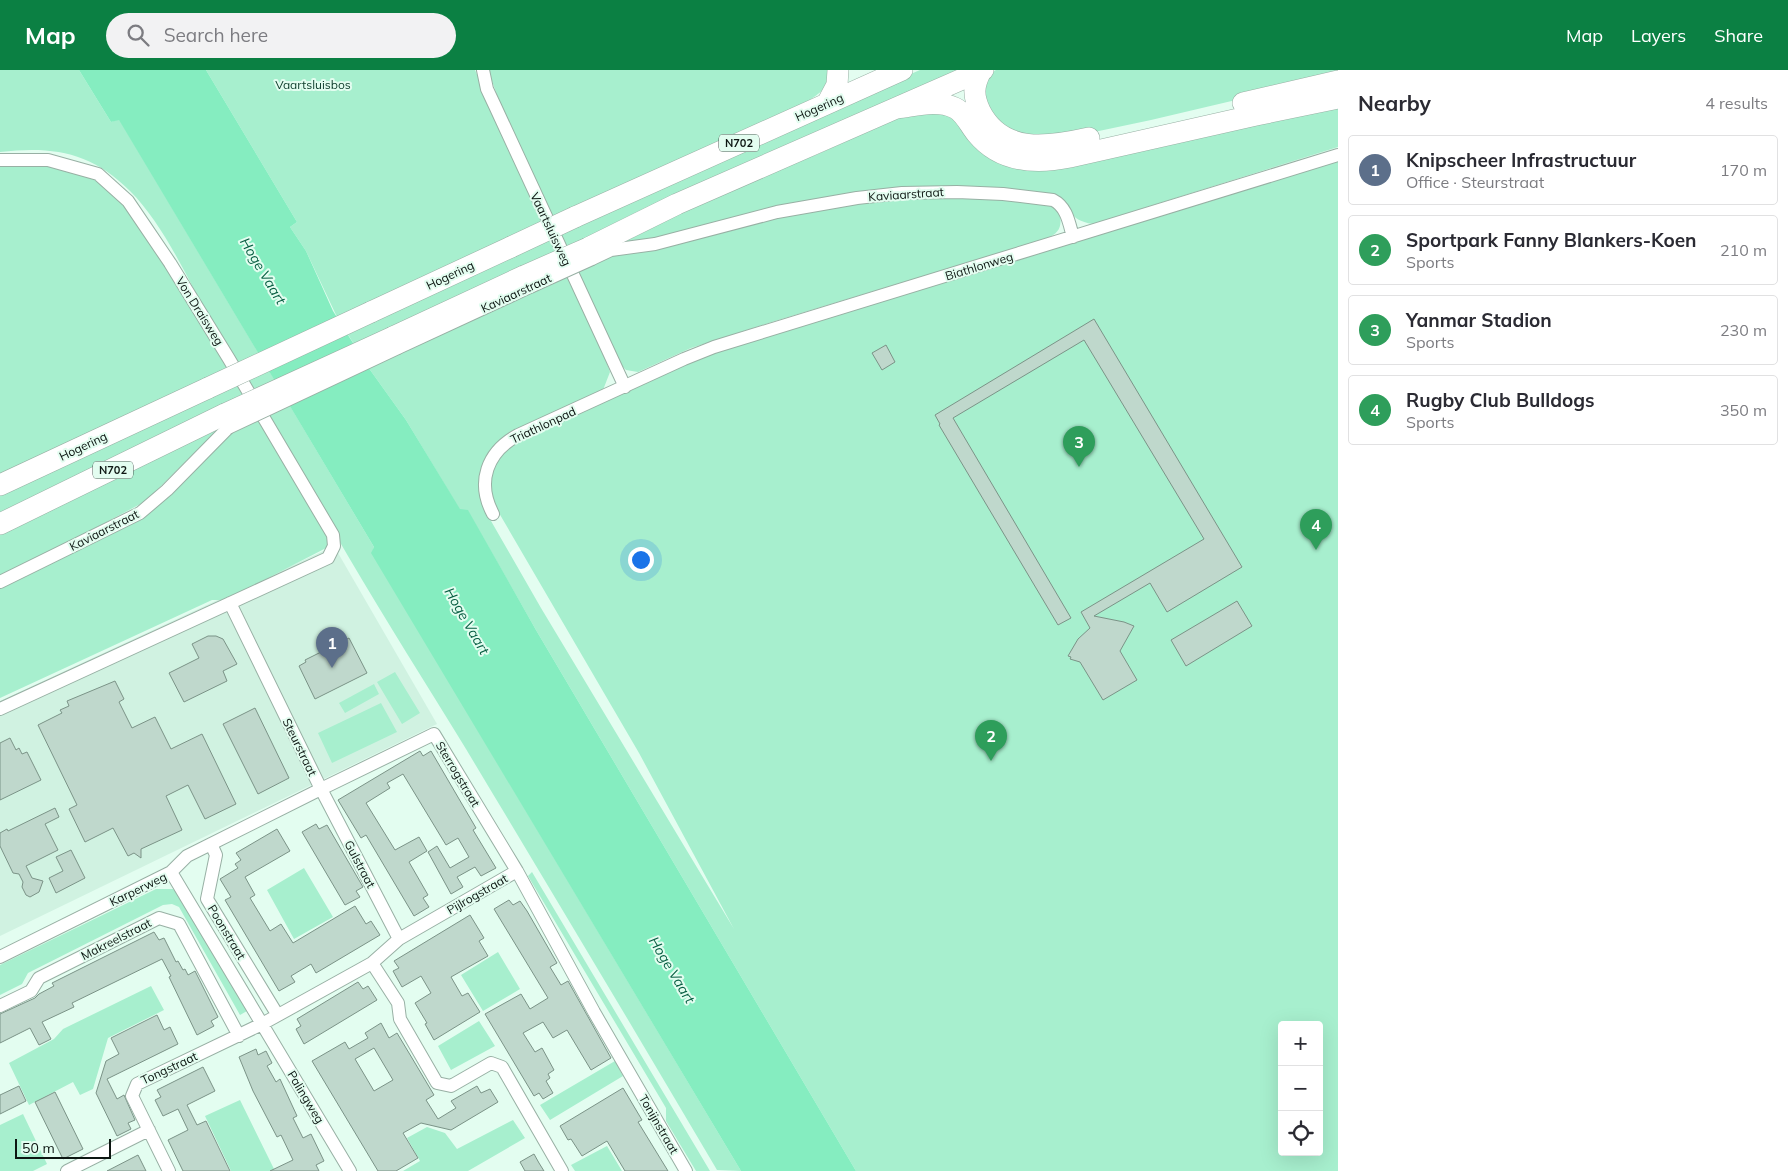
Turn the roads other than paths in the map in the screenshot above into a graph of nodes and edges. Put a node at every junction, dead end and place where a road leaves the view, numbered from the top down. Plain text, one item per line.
1 (483, 70) edge
2 (838, 70) edge
3 (902, 70) edge
4 (982, 70) edge
5 (1338, 82) edge
6 (1338, 98) edge
7 (828, 102) junction
8 (897, 108) junction
9 (1338, 155) edge
10 (0, 160) edge
11 (1073, 236) junction
12 (590, 253) junction
13 (625, 387) junction
14 (226, 421) junction
15 (0, 485) edge
16 (493, 514) dead end
17 (0, 524) edge
18 (0, 582) edge
19 (230, 603) junction
20 (0, 709) edge
21 (321, 789) junction
22 (211, 844) junction
23 (517, 871) junction
24 (171, 872) junction
25 (399, 939) junction
26 (0, 956) edge
27 (372, 963) junction
28 (0, 1006) edge
29 (277, 1014) junction
30 (262, 1024) junction
31 (239, 1036) junction
32 (632, 1076) joint
33 (149, 1130) junction
34 (67, 1171) edge
35 (169, 1171) edge
36 (350, 1171) edge
37 (562, 1171) edge
38 (686, 1171) edge

1 - 13 street, Vaartsluisweg
2 - 7 highway
3 - 7 highway, Hogering / N702
4 - 5 highway
4 - 8 highway, N702
6 - 8 highway
7 - 15 highway, Hogering / N702, bridge
8 - 12 highway, N702
9 - 11 street, Biathlonweg
10 - 19 street, Von Draisweg
11 - 12 street, Kaviaarstraat
11 - 13 street, Biathlonweg
12 - 14 highway, N702, bridge
13 - 16 street, Triathlonpad
14 - 17 highway, N702
14 - 18 street, Kaviaarstraat
19 - 20 street
19 - 21 street, Steurstraat
21 - 22 street, Steurstraat
21 - 23 street, Sterrogstraat
21 - 25 street, Gulstraat
22 - 24 street, Steurstraat
22 - 29 street, Poonstraat
23 - 25 street, Pijlrogstraat
23 - 32 street, Pijlrogstraat
24 - 26 street, Karperweg
24 - 30 street, Karperweg
25 - 27 street, Pijlrogstraat
27 - 29 street, Pijlrogstraat
27 - 37 street
28 - 31 street, Makreelstraat
29 - 30 street, Pijlrogstraat
30 - 31 street, Tongstraat
30 - 36 street, Palingweg
31 - 33 street, Tongstraat
32 - 38 street, Tonijnstraat
33 - 34 street
33 - 35 street, Tongstraat

